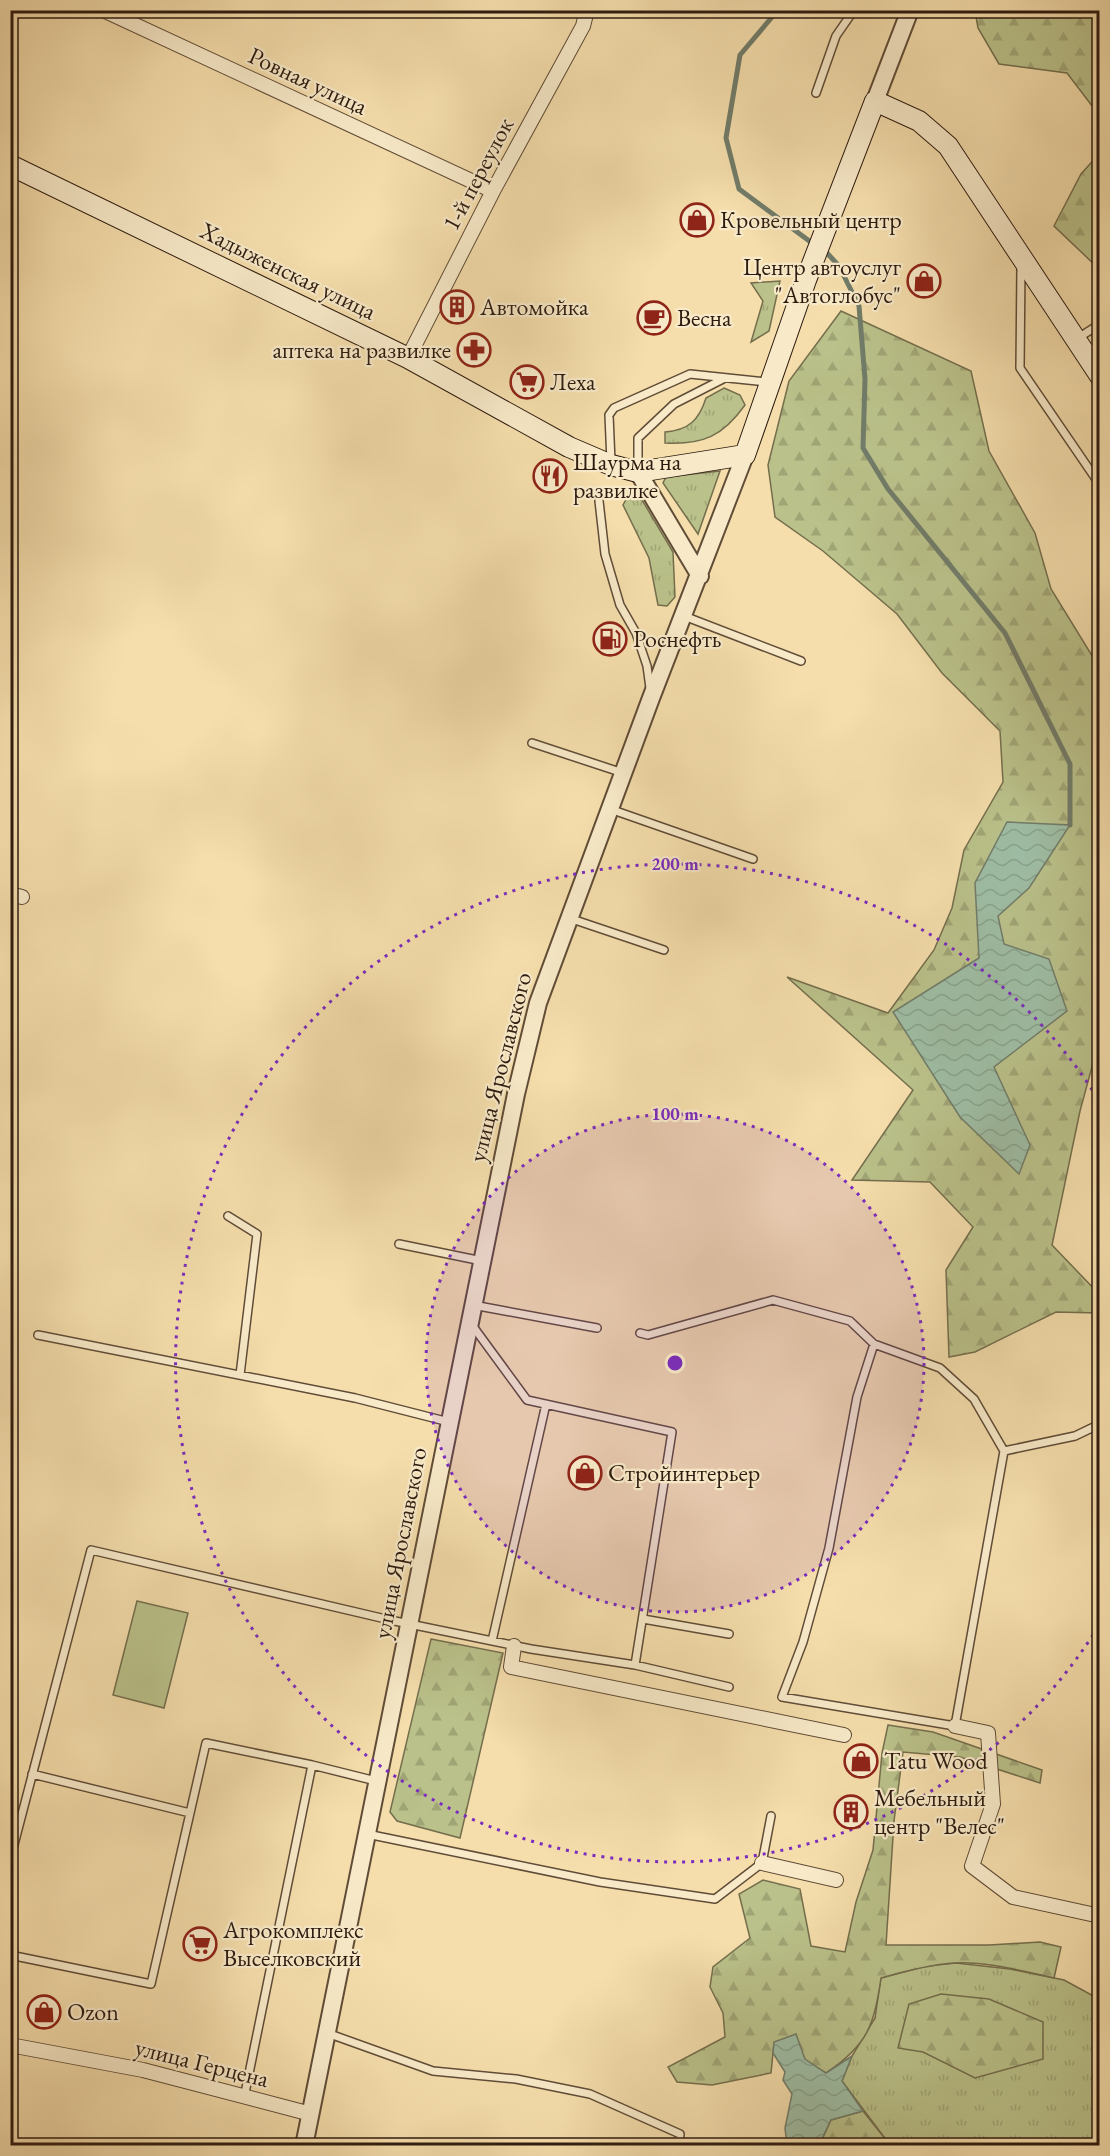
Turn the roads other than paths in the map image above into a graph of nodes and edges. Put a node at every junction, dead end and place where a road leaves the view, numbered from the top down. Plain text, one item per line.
1 (103, 10) edge
2 (587, 10) edge
3 (854, 10) edge
4 (910, 10) edge
5 (816, 93) dead end
6 (875, 101) junction
7 (10, 165) edge
8 (493, 192) junction
9 (1021, 257) junction
10 (1100, 324) edge
11 (1076, 340) junction
12 (408, 358) junction
13 (1100, 376) edge
14 (724, 379) junction
15 (770, 382) junction
16 (746, 455) junction
17 (611, 465) junction
18 (638, 472) junction
19 (1100, 485) edge
20 (599, 501) dead end
21 (700, 576) junction
22 (684, 616) junction
23 (801, 661) dead end
24 (651, 698) junction
25 (532, 743) dead end
26 (623, 773) junction
27 (610, 809) junction
28 (753, 859) dead end
29 (569, 918) junction
30 (663, 950) dead end
31 (228, 1216) dead end
32 (399, 1244) dead end
33 (482, 1262) junction
34 (474, 1305) junction
35 (470, 1322) junction
36 (597, 1328) dead end
37 (640, 1333) dead end
38 (38, 1335) dead end
39 (874, 1344) junction
40 (240, 1375) junction
41 (546, 1404) junction
42 (450, 1422) junction
43 (1100, 1424) edge
44 (1004, 1451) junction
45 (643, 1619) junction
46 (409, 1624) junction
47 (729, 1634) dead end
48 (492, 1641) junction
49 (514, 1646) junction
50 (635, 1665) junction
51 (729, 1688) dead end
52 (955, 1726) junction
53 (844, 1735) dead end
54 (312, 1765) junction
55 (32, 1774) junction
56 (378, 1781) junction
57 (190, 1813) junction
58 (771, 1816) dead end
59 (367, 1834) junction
60 (10, 1860) edge
61 (762, 1863) junction
62 (836, 1880) dead end
63 (1100, 1916) edge
64 (10, 1955) edge
65 (327, 2032) junction
66 (10, 2044) edge
67 (244, 2098) junction
68 (311, 2114) junction
69 (304, 2145) edge
70 (679, 2145) edge

1 - 8 street, Ровная улица
2 - 8 street, 1-й переулок
3 - 5 lane
4 - 6 street, улица Ярославского
6 - 9 main road
6 - 15 main road, улица Ярославского
7 - 12 main road, Хадыженская улица
8 - 12 street, 1-й переулок
9 - 11 main road
9 - 19 lane
10 - 11 lane
11 - 13 main road
12 - 17 main road, Хадыженская улица
14 - 15 lane
14 - 17 lane
14 - 18 lane
15 - 16 main road, улица Ярославского
16 - 18 main road, Хадыженская улица
16 - 21 street, улица Ярославского
17 - 18 main road, Хадыженская улица
18 - 21 street
20 - 24 lane
21 - 22 street, улица Ярославского
22 - 23 lane
22 - 24 street, улица Ярославского
24 - 26 street, улица Ярославского
25 - 26 lane
26 - 27 street, улица Ярославского
27 - 28 lane
27 - 29 street, улица Ярославского
29 - 30 lane
29 - 33 street, улица Ярославского
31 - 40 lane
32 - 33 lane
33 - 34 street, улица Ярославского
34 - 35 street, улица Ярославского
34 - 36 lane
35 - 41 lane
35 - 42 street, улица Ярославского
37 - 39 lane
38 - 40 lane
39 - 44 lane
39 - 52 lane
40 - 42 lane
41 - 45 lane
41 - 48 lane
42 - 46 street, улица Ярославского
43 - 44 lane
44 - 52 lane
45 - 47 lane
45 - 50 lane
46 - 48 lane
46 - 55 lane
46 - 56 street, улица Ярославского
48 - 49 lane
49 - 50 lane
49 - 53 street
50 - 51 lane
52 - 63 street
54 - 56 lane
54 - 57 lane
54 - 67 lane
55 - 57 lane
55 - 60 lane
56 - 59 street, улица Ярославского
57 - 64 lane
58 - 61 lane
59 - 61 lane
59 - 65 street, улица Ярославского
61 - 62 street
65 - 68 street, улица Ярославского
65 - 70 lane
66 - 67 street, улица Герцена
67 - 68 street, улица Герцена
68 - 69 street, улица Ярославского

